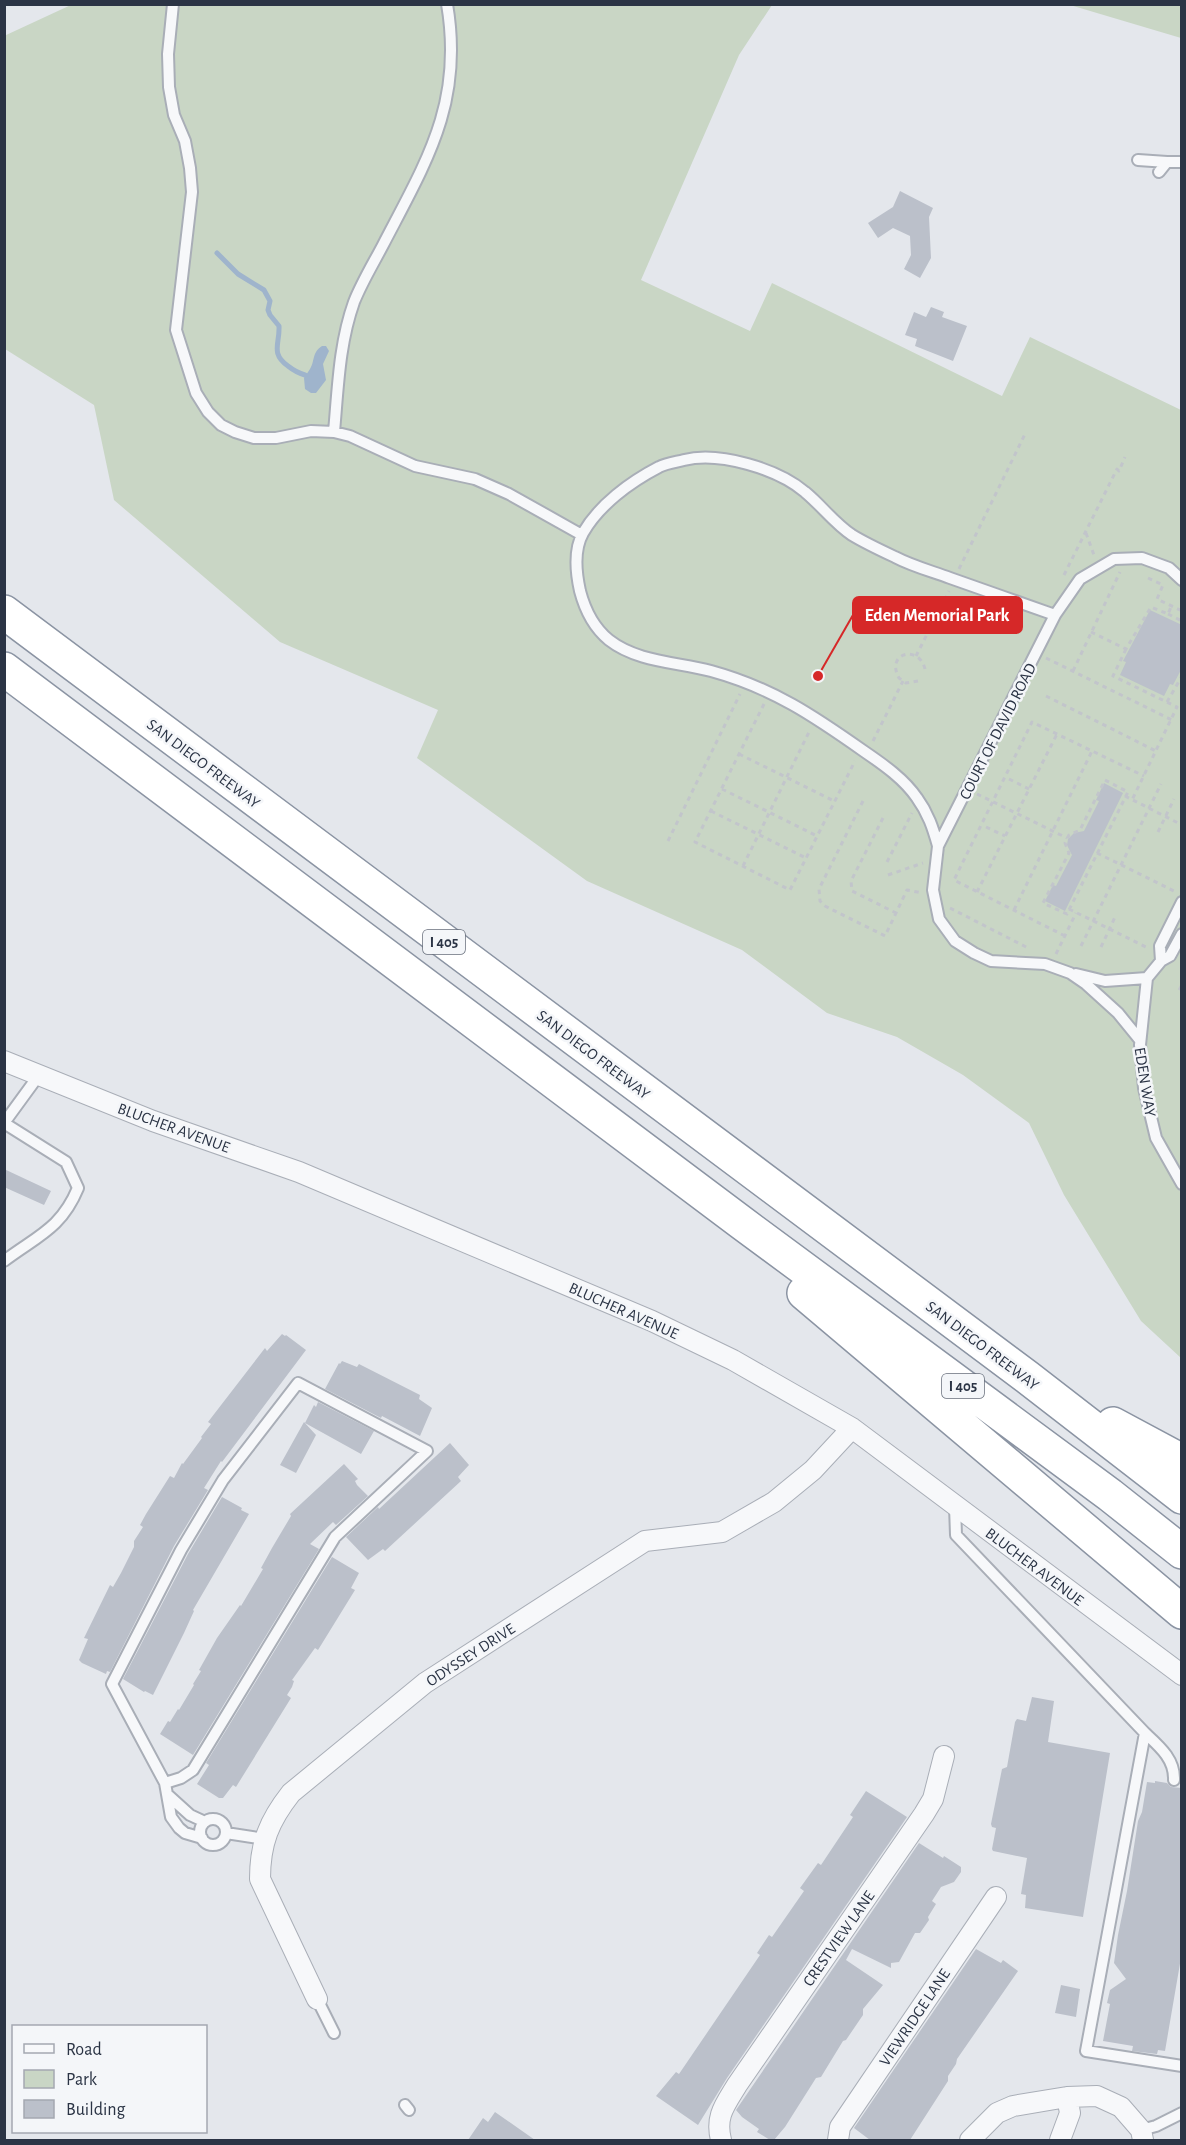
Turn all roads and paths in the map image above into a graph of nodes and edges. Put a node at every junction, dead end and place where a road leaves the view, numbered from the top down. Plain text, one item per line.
1 (173, 4) edge
2 (447, 4) edge
3 (1138, 160) dead end
4 (1167, 162) junction
5 (1182, 162) edge
6 (1159, 172) dead end
7 (334, 432) junction
8 (1025, 434) dead end
9 (1125, 457) dead end
10 (1086, 532) junction
11 (582, 535) junction
12 (1125, 559) junction
13 (1099, 568) junction
14 (1148, 578) dead end
15 (954, 579) junction
16 (1182, 580) edge
17 (1171, 607) junction
18 (1182, 608) edge
19 (4, 612) edge
20 (1051, 613) junction
21 (1168, 614) junction
22 (1182, 621) edge
23 (1091, 632) junction
24 (4, 640) edge
25 (1126, 649) junction
26 (1037, 653) junction
27 (916, 656) junction
28 (4, 669) edge
29 (925, 669) dead end
30 (1073, 671) junction
31 (1182, 676) edge
32 (903, 681) junction
33 (918, 681) dead end
34 (746, 682) junction
35 (4, 690) edge
36 (770, 691) junction
37 (1046, 696) dead end
38 (1167, 702) junction
39 (816, 717) junction
40 (1172, 720) junction
41 (1057, 734) junction
42 (102, 741) junction
43 (864, 751) junction
44 (1092, 751) junction
45 (1156, 751) junction
46 (739, 754) junction
47 (1144, 776) junction
48 (787, 777) junction
49 (1009, 779) dead end
50 (1161, 784) dead end
51 (722, 789) junction
52 (967, 789) junction
53 (1029, 789) junction
54 (1125, 796) junction
55 (1174, 799) dead end
56 (918, 800) junction
57 (1132, 800) junction
58 (835, 801) junction
59 (863, 801) dead end
60 (993, 802) junction
61 (1148, 808) junction
62 (711, 811) junction
63 (770, 812) junction
64 (1016, 813) junction
65 (1166, 817) junction
66 (883, 819) dead end
67 (1182, 825) edge
68 (986, 827) dead end
69 (1053, 831) junction
70 (1158, 832) dead end
71 (759, 835) junction
72 (817, 836) junction
73 (1005, 836) junction
74 (1067, 838) junction
75 (668, 841) dead end
76 (938, 846) junction
77 (1097, 853) junction
78 (806, 858) junction
79 (937, 859) junction
80 (887, 862) dead end
81 (1120, 865) junction
82 (743, 866) junction
83 (888, 875) dead end
84 (977, 892) junction
85 (1182, 895) edge
86 (934, 896) junction
87 (1182, 902) edge
88 (1069, 909) junction
89 (1014, 910) junction
90 (896, 913) junction
91 (1076, 913) junction
92 (1116, 915) dead end
93 (1093, 921) junction
94 (1110, 929) junction
95 (1182, 934) edge
96 (1065, 936) junction
97 (1081, 946) dead end
98 (1101, 947) dead end
99 (1161, 957) junction
100 (1027, 963) junction
101 (1050, 966) junction
102 (1070, 973) junction
103 (1147, 978) junction
104 (1182, 985) edge
105 (1179, 990) dead end
106 (1140, 1040) junction
107 (4, 1061) edge
108 (39, 1075) junction
109 (1182, 1184) edge
110 (742, 1222) junction
111 (4, 1262) edge
112 (1027, 1377) junction
113 (852, 1428) junction
114 (1182, 1461) edge
115 (1182, 1497) edge
116 (955, 1506) junction
117 (1182, 1519) edge
118 (1182, 1552) edge
119 (1182, 1612) edge
120 (1182, 1675) edge
121 (1145, 1734) junction
122 (944, 1756) dead end
123 (1174, 1780) dead end
124 (165, 1783) junction
125 (169, 1796) junction
126 (205, 1822) junction
127 (226, 1833) junction
128 (202, 1838) junction
129 (265, 1839) junction
130 (996, 1898) dead end
131 (317, 1999) joint
132 (334, 2033) dead end
133 (1182, 2066) edge
134 (1067, 2097) junction
135 (1182, 2113) edge
136 (1142, 2135) edge
137 (720, 2140) edge
138 (838, 2140) edge
139 (969, 2140) edge
140 (1060, 2140) edge

1 - 7 lane
2 - 7 lane
3 - 4 lane
4 - 5 lane
4 - 6 lane
7 - 11 lane
8 - 15 path
9 - 10 path
10 - 13 path
10 - 20 path
11 - 15 lane
11 - 34 lane
12 - 13 lane, COURT OF DAVID ROAD
12 - 16 lane
12 - 23 path
13 - 20 lane, COURT OF DAVID ROAD
14 - 17 path
15 - 20 lane
15 - 27 path
17 - 18 path
17 - 21 path
19 - 112 highway, SAN DIEGO FREEWAY / I 405
20 - 26 lane, COURT OF DAVID ROAD
21 - 22 path
21 - 25 path
23 - 25 path
23 - 30 path
24 - 117 highway
25 - 38 path
26 - 30 path
26 - 52 lane, COURT OF DAVID ROAD
27 - 29 path
27 - 32 path
28 - 42 highway
30 - 40 path
31 - 38 path
32 - 33 path
32 - 43 path
34 - 36 lane
34 - 75 path
35 - 42 highway
36 - 39 lane
36 - 46 path
37 - 45 path
38 - 40 path
39 - 43 lane
39 - 48 path
40 - 45 path
41 - 44 path
41 - 53 path
41 - 60 path
42 - 110 highway, I 405
43 - 56 lane
43 - 58 path
44 - 47 path
44 - 69 path
45 - 47 path
46 - 48 path
46 - 51 path
47 - 57 path
48 - 58 path
48 - 63 path
49 - 53 path
50 - 61 path
51 - 62 path
51 - 63 path
52 - 60 path
52 - 76 lane, COURT OF DAVID ROAD
53 - 64 path
54 - 57 path
54 - 74 path
54 - 77 path
55 - 65 path
56 - 76 lane
56 - 80 path
57 - 61 path
58 - 72 path
59 - 90 path
60 - 64 path
60 - 84 path
61 - 65 path
61 - 81 path
62 - 71 path
62 - 82 path
63 - 71 path
63 - 72 path
64 - 69 path
64 - 73 path
65 - 67 path
65 - 70 path
66 - 90 path
68 - 73 path
69 - 74 path
69 - 89 path
71 - 78 path
71 - 82 path
72 - 78 path
73 - 84 path
74 - 88 path
76 - 79 lane, EDEN WAY
77 - 81 path
77 - 88 path
78 - 82 path
79 - 83 path
79 - 86 lane, EDEN WAY
81 - 85 path
81 - 93 path
84 - 89 path
86 - 90 path
86 - 100 path
86 - 100 lane, EDEN WAY
87 - 99 lane
88 - 91 path
89 - 96 path
91 - 93 path
91 - 96 path
92 - 94 path
93 - 94 path
93 - 97 path
94 - 98 path
94 - 99 path
95 - 99 lane
96 - 101 path
99 - 103 lane
100 - 101 lane, EDEN WAY
101 - 102 lane, EDEN WAY
102 - 103 lane
102 - 106 lane, EDEN WAY
103 - 106 lane
104 - 105 path
106 - 109 lane, EDEN WAY
107 - 108 street, BLUCHER AVENUE
108 - 111 lane
108 - 113 street, BLUCHER AVENUE
110 - 118 highway, I 405
110 - 119 highway
112 - 114 highway
112 - 115 highway, SAN DIEGO FREEWAY / I 405
113 - 116 street, BLUCHER AVENUE
113 - 129 street, ODYSSEY DRIVE
116 - 120 street, BLUCHER AVENUE
116 - 121 lane
121 - 123 lane
121 - 133 lane
122 - 137 street, CRESTVIEW LANE
124 - 124 lane
124 - 125 lane
125 - 126 lane
125 - 128 lane
126 - 127 lane
126 - 128 lane
127 - 128 lane
127 - 129 lane
129 - 131 street, ODYSSEY DRIVE
130 - 138 street, VIEWRIDGE LANE
131 - 132 lane
134 - 136 street
134 - 139 street
134 - 140 street
135 - 136 lane

